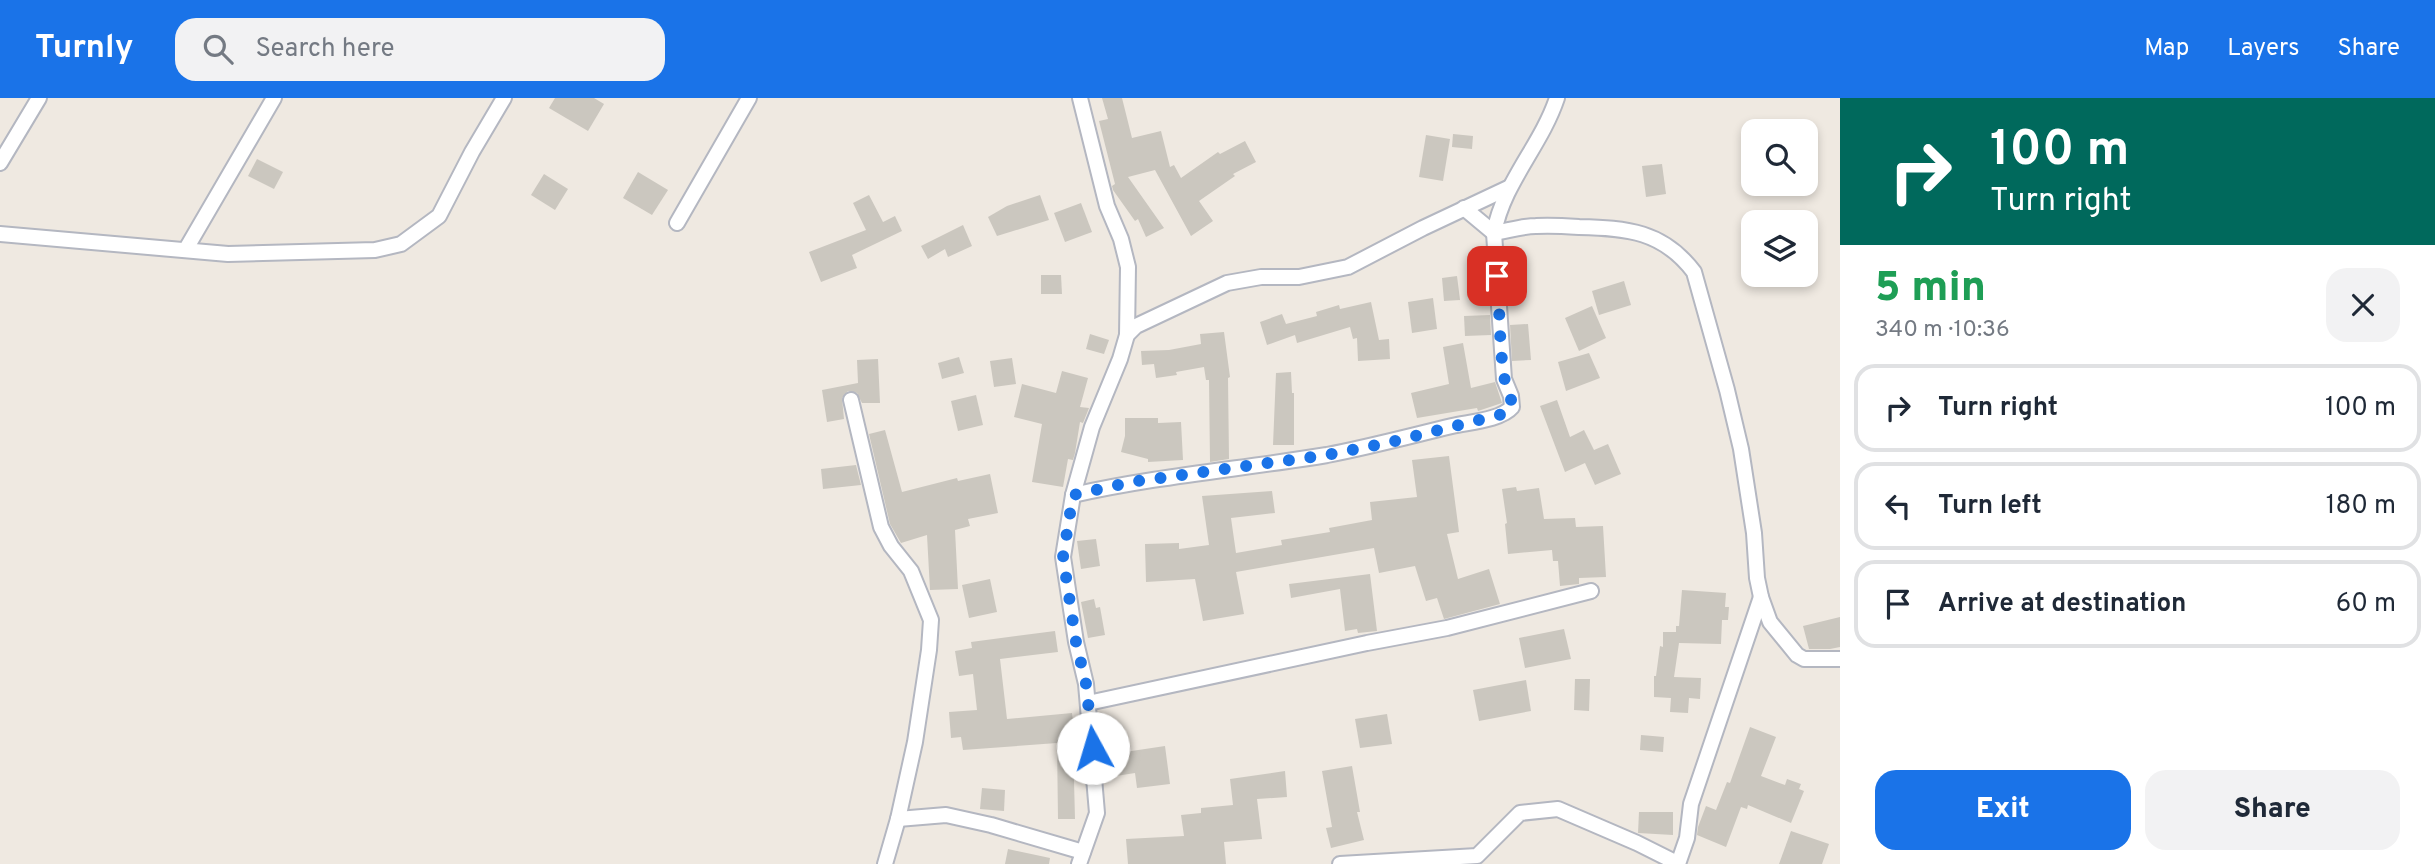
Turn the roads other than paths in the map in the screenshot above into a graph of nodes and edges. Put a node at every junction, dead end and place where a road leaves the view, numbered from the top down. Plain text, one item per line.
1 (39, 98) edge
2 (274, 98) edge
3 (505, 98) edge
4 (748, 98) edge
5 (1080, 98) edge
6 (1557, 98) edge
7 (0, 163) edge
8 (1508, 188) junction
9 (1464, 208) junction
10 (677, 223) dead end
11 (1494, 233) junction
12 (0, 234) edge
13 (186, 249) junction
14 (1127, 335) junction
15 (851, 400) dead end
16 (1073, 495) junction
17 (1591, 591) dead end
18 (1761, 597) junction
19 (1840, 659) edge
20 (1088, 704) junction
21 (898, 819) junction
22 (1081, 858) edge
23 (885, 864) edge
24 (1340, 864) edge
25 (1678, 864) edge

1 - 7 street
2 - 13 street
3 - 13 street
4 - 10 street
5 - 14 street
6 - 8 street
8 - 9 street
8 - 11 street
9 - 11 street
9 - 14 street
11 - 16 street
11 - 18 street
12 - 13 street
14 - 16 street
15 - 21 street
16 - 20 street
17 - 20 street
18 - 19 street
18 - 25 street
20 - 22 street
21 - 22 street
21 - 23 street
24 - 25 street

